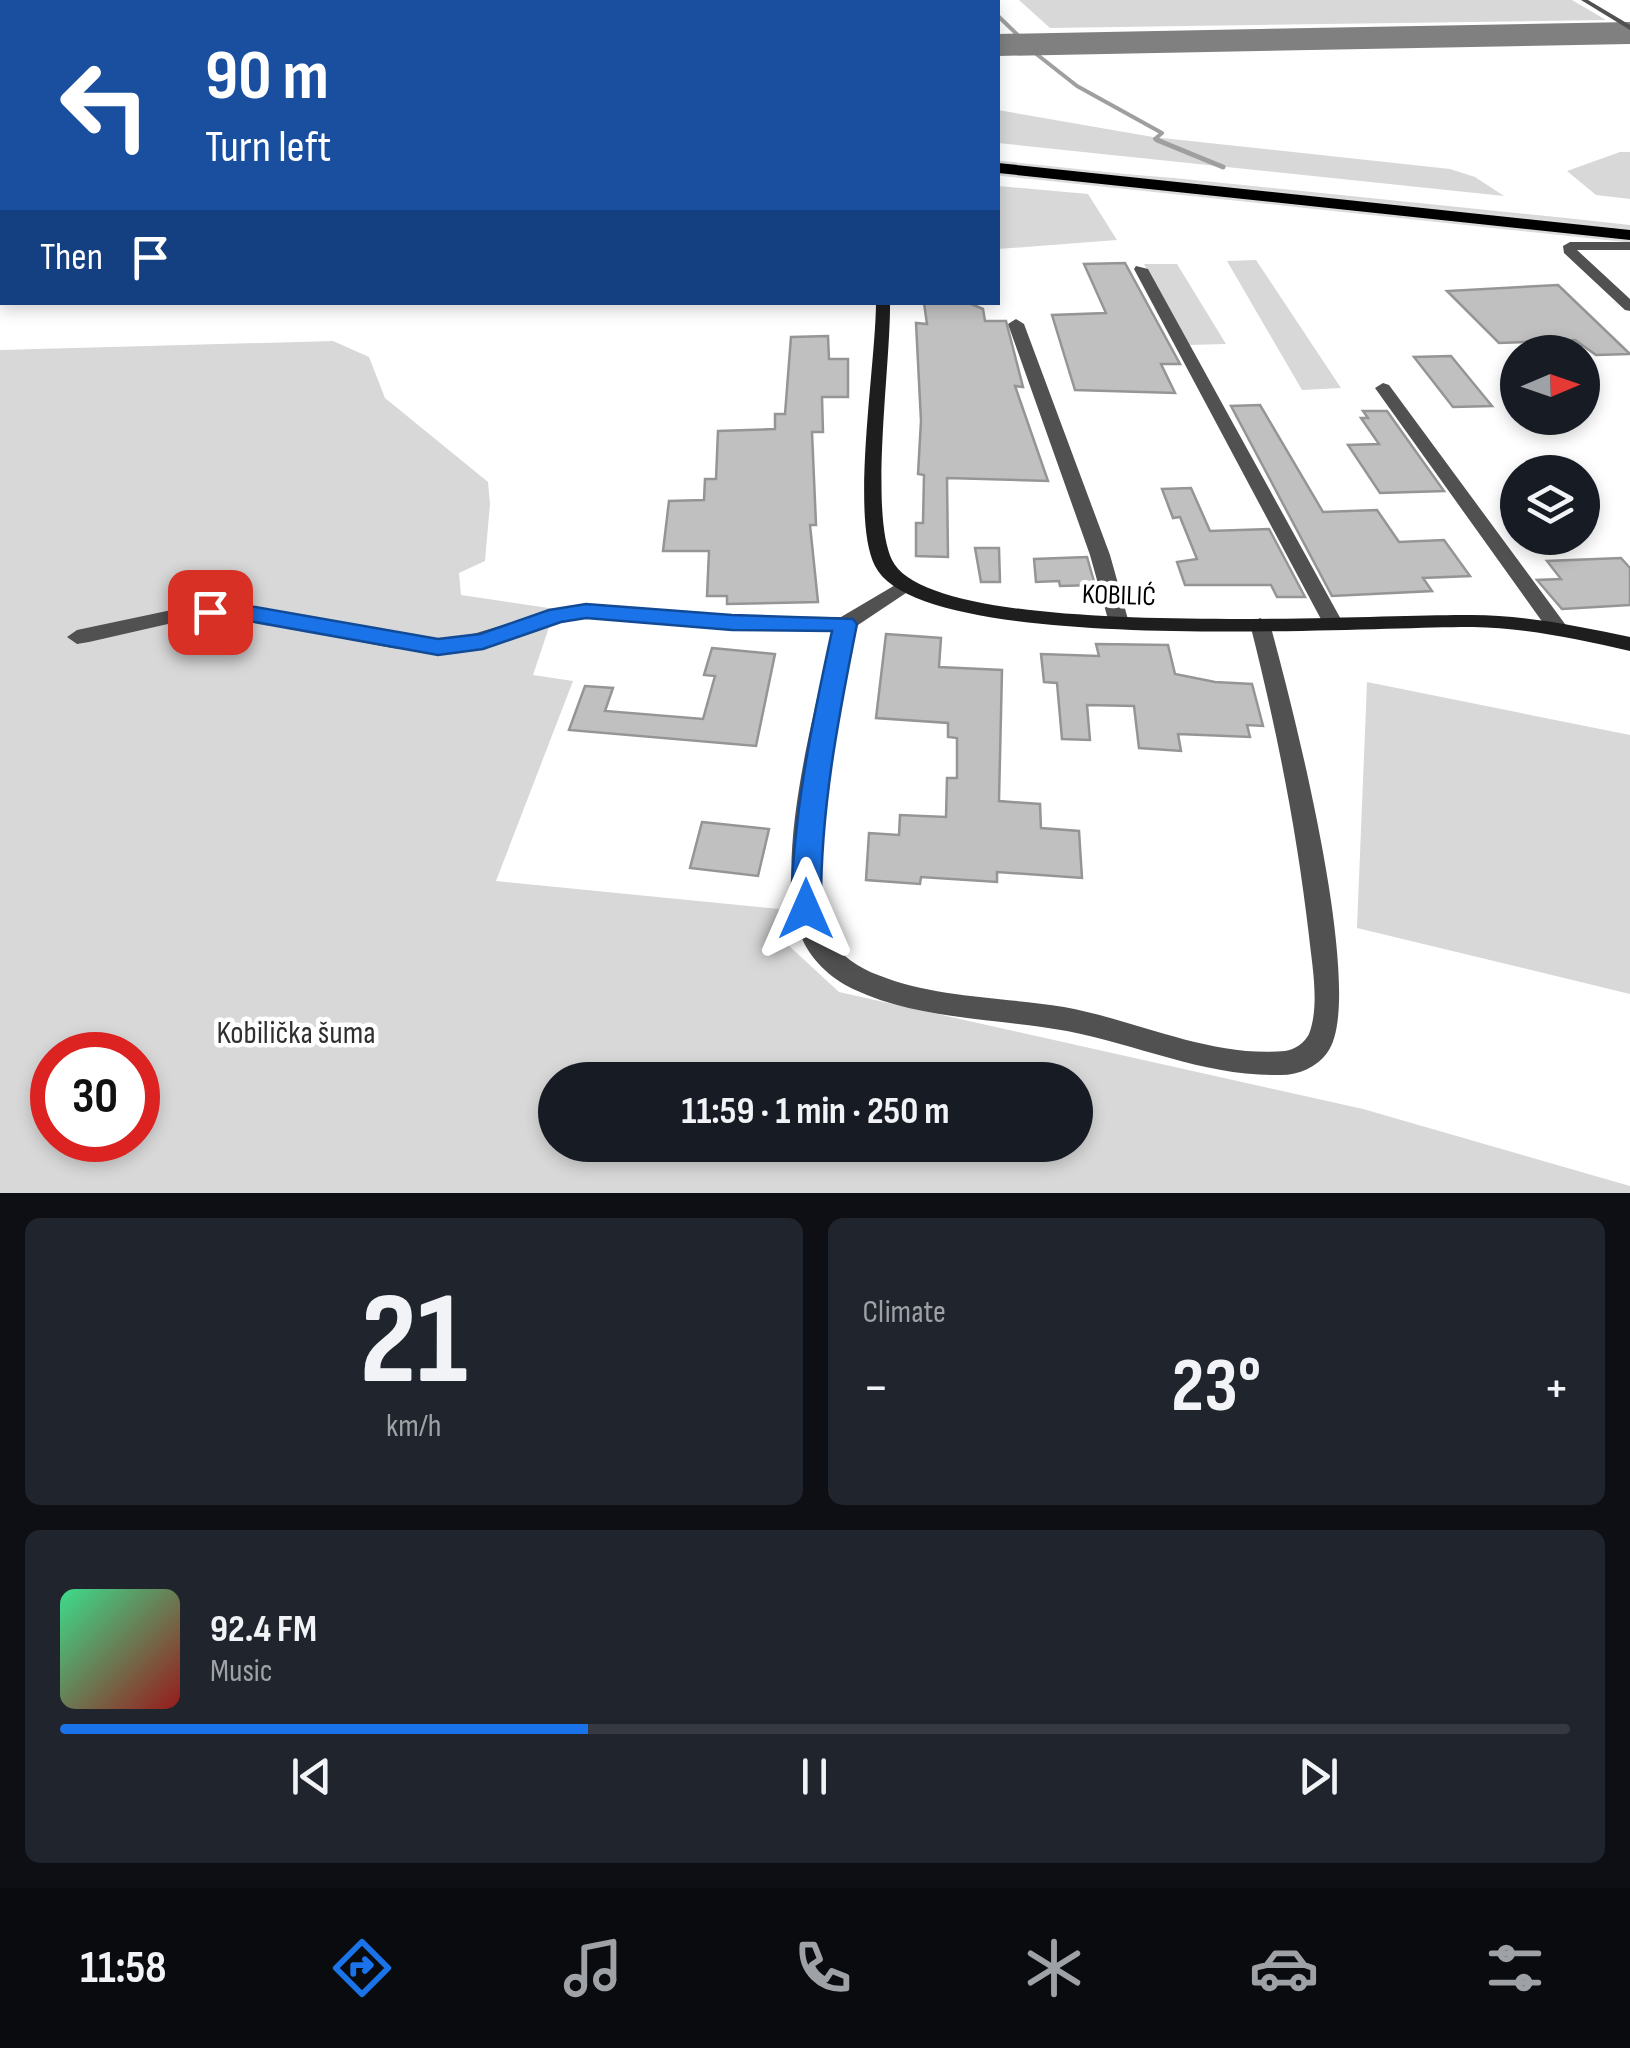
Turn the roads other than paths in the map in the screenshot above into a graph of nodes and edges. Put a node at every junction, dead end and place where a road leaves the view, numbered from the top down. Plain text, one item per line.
1 (1584, 0) edge
2 (1630, 28) edge
3 (1000, 156) edge
4 (1000, 168) edge
5 (1630, 220) edge
6 (1630, 235) edge
7 (1630, 246) edge
8 (1141, 269) dead end
9 (883, 305) edge
10 (1630, 308) edge
11 (1016, 324) dead end
12 (1383, 388) dead end
13 (902, 587) junction
14 (1333, 622) junction
15 (1119, 623) junction
16 (845, 624) junction
17 (1260, 624) junction
18 (1558, 629) junction
19 (77, 638) dead end
20 (1630, 644) edge

1 - 2 lane
3 - 5 main road
4 - 6 main road
7 - 10 street
8 - 14 street
9 - 13 main road
11 - 15 street
12 - 18 street
13 - 15 main road, KOBILIĆ
13 - 16 street
14 - 17 main road, KOBILIĆ
14 - 18 main road, KOBILIĆ
15 - 17 main road, KOBILIĆ
16 - 17 street
16 - 19 street
18 - 20 main road, KOBILIĆ

